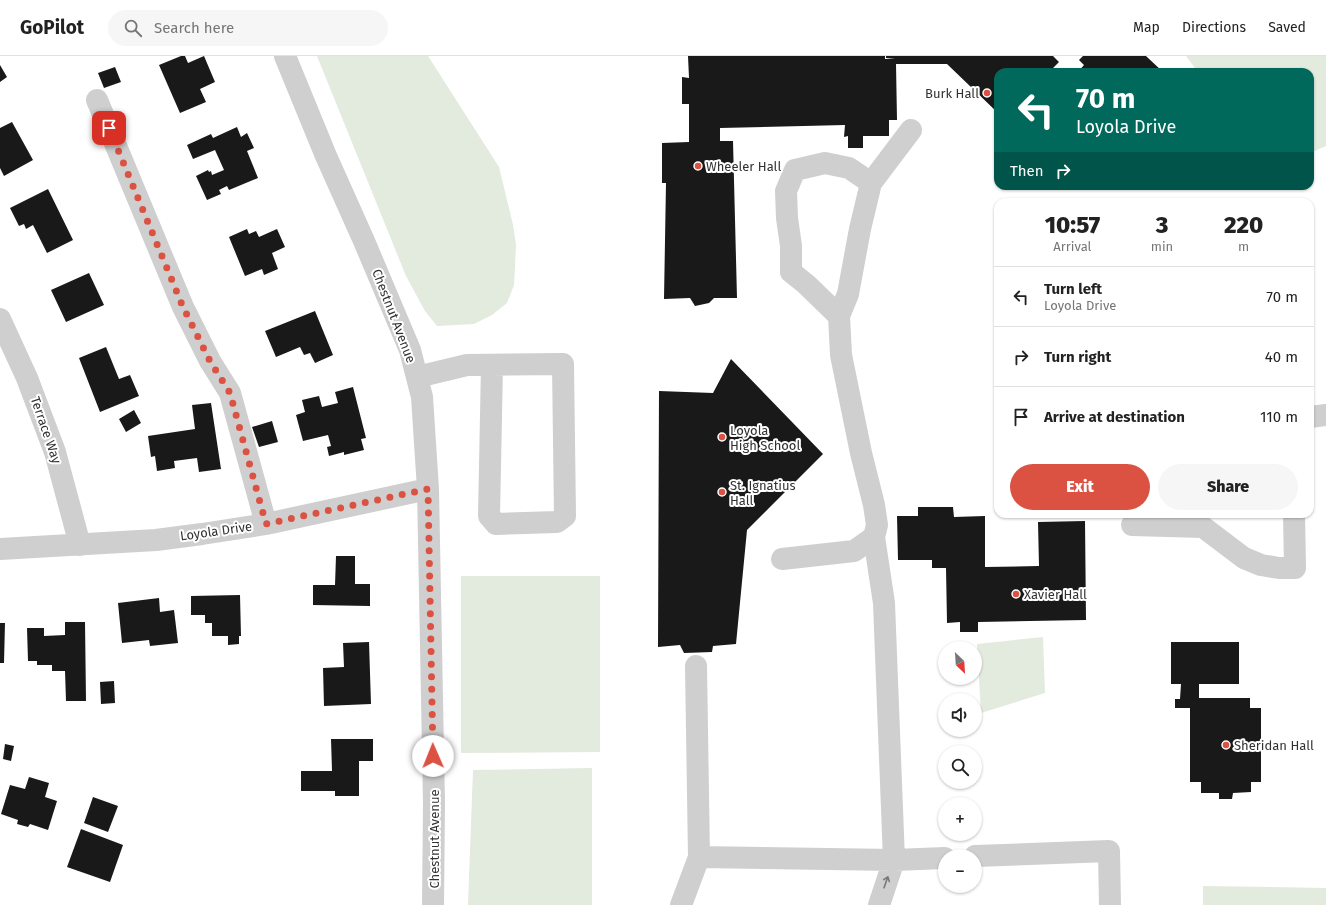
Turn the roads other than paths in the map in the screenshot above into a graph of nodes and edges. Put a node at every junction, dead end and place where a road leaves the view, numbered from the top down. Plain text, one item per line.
1 (285, 56) edge
2 (97, 100) dead end
3 (911, 130) dead end
4 (871, 182) junction
5 (839, 316) junction
6 (0, 319) edge
7 (492, 365) junction
8 (417, 377) junction
9 (1326, 415) edge
10 (1314, 416) edge
11 (428, 489) junction
12 (1294, 518) edge
13 (266, 524) junction
14 (1132, 525) dead end
15 (874, 537) junction
16 (80, 545) junction
17 (0, 549) edge
18 (782, 559) dead end
19 (696, 666) dead end
20 (982, 856) edge
21 (699, 857) junction
22 (938, 858) edge
23 (894, 860) junction
24 (434, 905) edge
25 (681, 905) edge
26 (879, 905) edge
27 (1110, 905) edge

1 - 8 street, Chestnut Avenue
2 - 13 street
3 - 4 street
4 - 5 street
4 - 5 street
5 - 15 street
6 - 16 street, Terrace Way
7 - 7 street
7 - 8 street
8 - 11 street, Chestnut Avenue
9 - 10 street
11 - 13 street, Loyola Drive
11 - 24 street, Chestnut Avenue
12 - 14 street
13 - 16 street, Loyola Drive
15 - 18 street
15 - 23 street
16 - 17 street, Loyola Drive
19 - 21 street
20 - 27 street
21 - 23 street
21 - 25 street
22 - 23 street
26 -> 23 street

